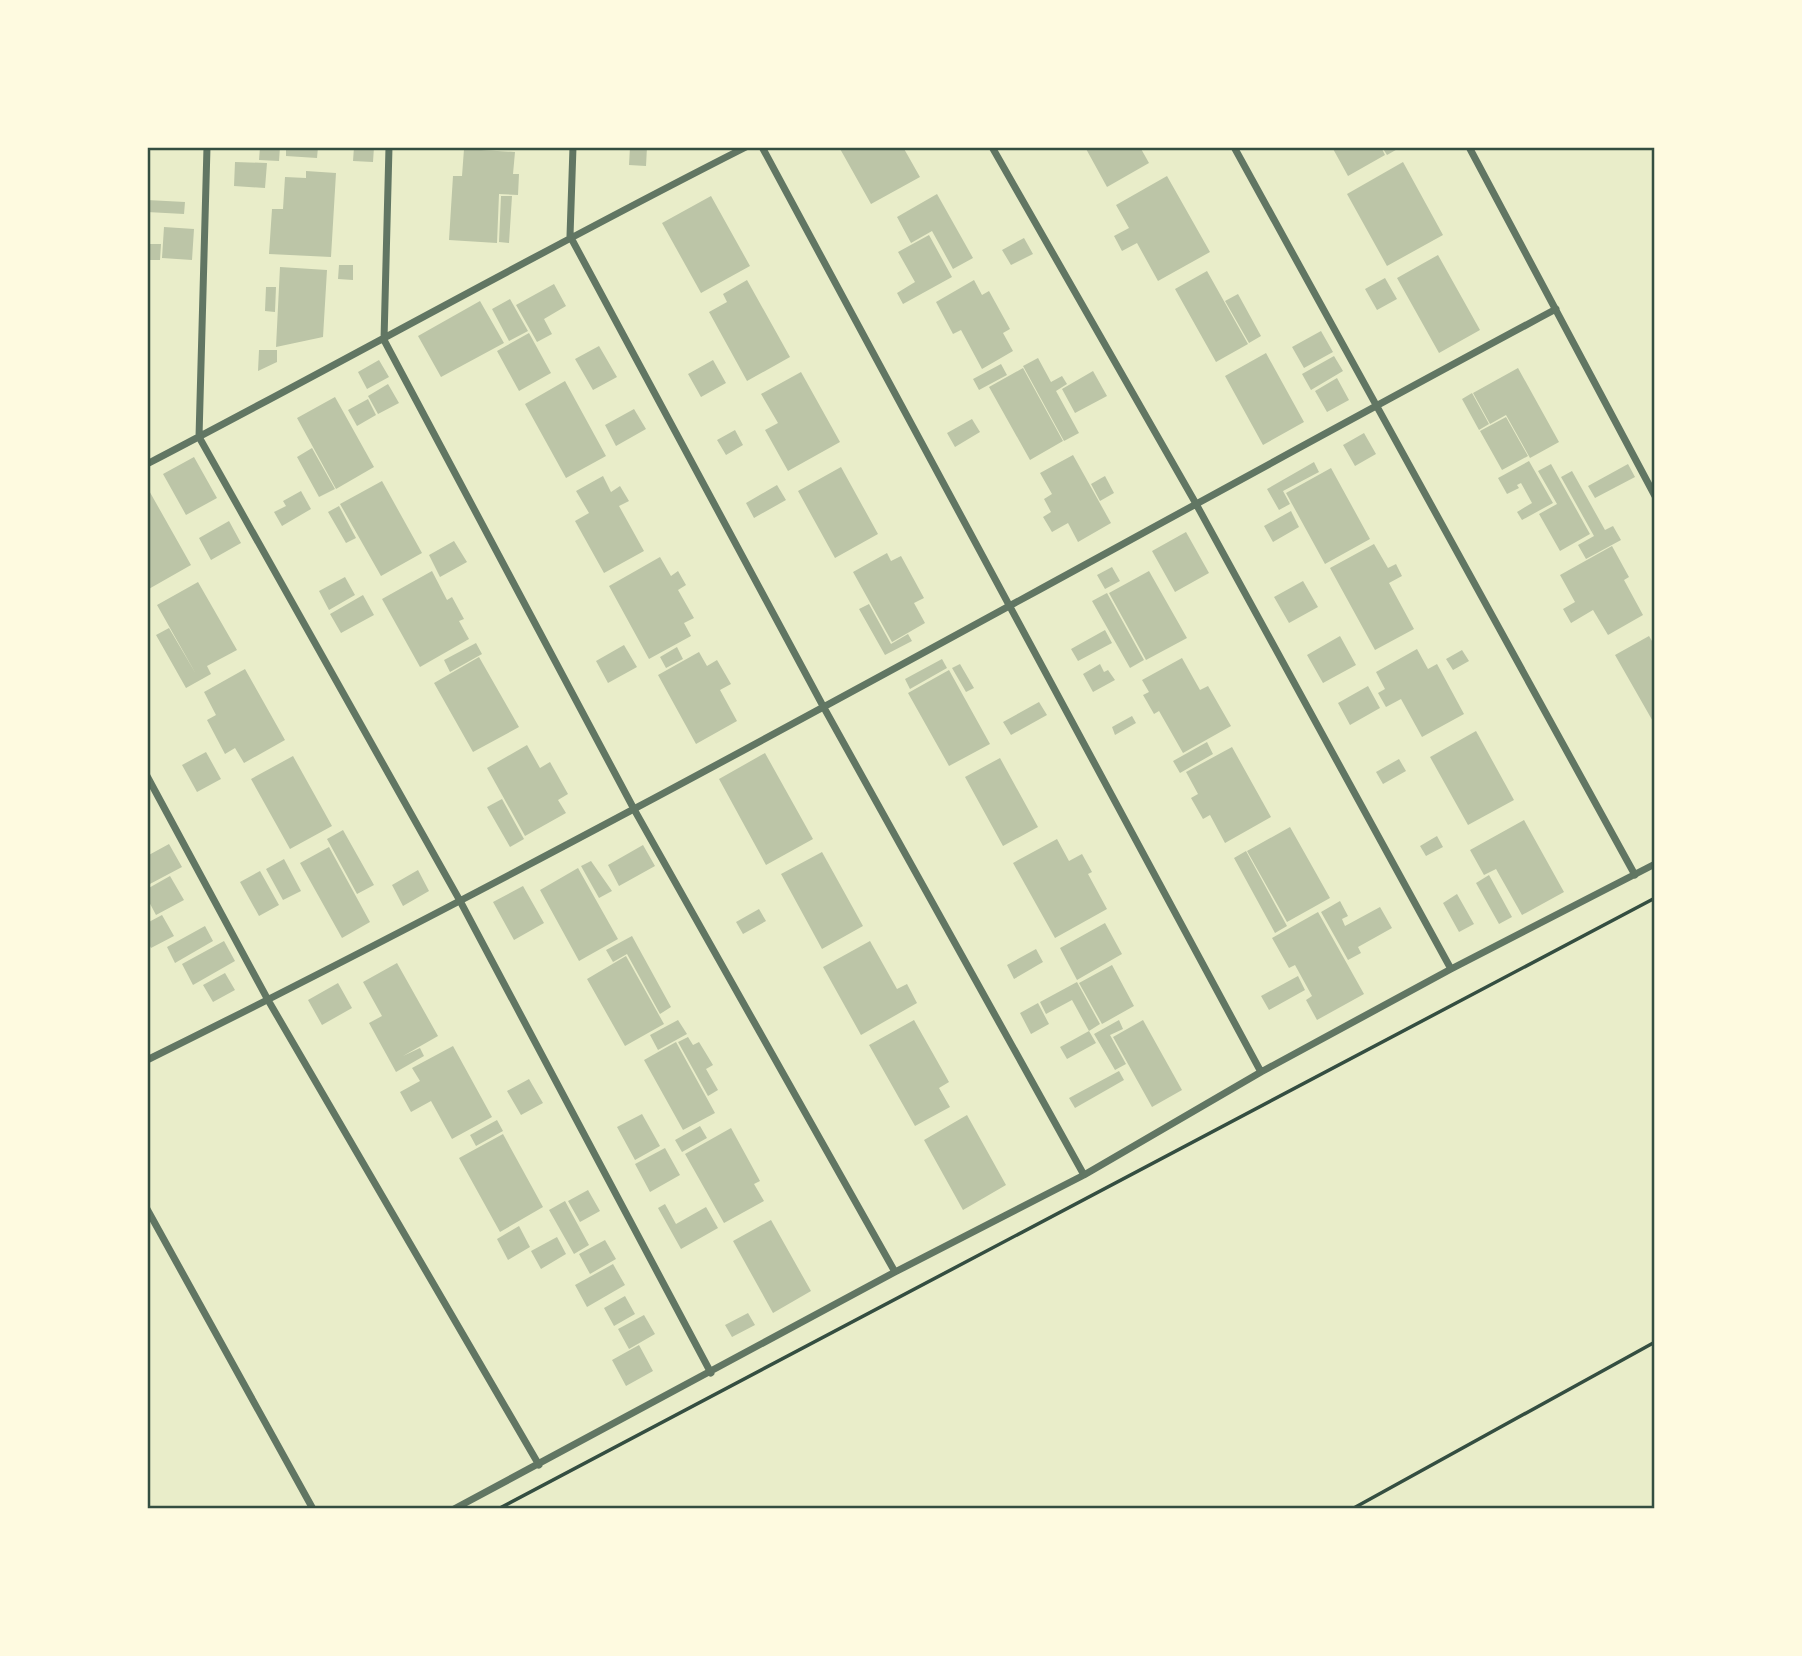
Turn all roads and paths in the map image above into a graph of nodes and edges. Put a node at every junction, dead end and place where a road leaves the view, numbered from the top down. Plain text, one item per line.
1 (207, 147) edge
2 (389, 147) edge
3 (573, 147) edge
4 (746, 147) edge
5 (762, 147) edge
6 (992, 147) edge
7 (1234, 147) edge
8 (1469, 147) edge
9 (570, 236) junction
10 (1556, 309) junction
11 (384, 340) junction
12 (1375, 406) junction
13 (200, 437) junction
14 (147, 464) edge
15 (1655, 496) edge
16 (1195, 502) junction
17 (1008, 606) junction
18 (823, 706) junction
19 (147, 776) edge
20 (635, 811) junction
21 (1655, 864) edge
22 (1635, 875) junction
23 (1655, 898) edge
24 (459, 899) junction
25 (1451, 969) junction
26 (268, 1000) junction
27 (147, 1060) edge
28 (1261, 1072) junction
29 (1084, 1175) junction
30 (147, 1209) edge
31 (895, 1272) junction
32 (1655, 1342) edge
33 (711, 1373) junction
34 (539, 1465) junction
35 (313, 1509) edge
36 (454, 1509) edge
37 (498, 1509) edge
38 (1352, 1509) edge

1 - 13 street
2 - 11 street
3 - 9 street
4 - 9 street
5 - 17 street
6 - 16 street
7 - 12 street
8 - 10 street
9 - 11 street
9 - 18 street
10 - 12 street
10 - 15 street
11 - 13 street
11 - 20 street
12 - 16 street
12 - 22 street
13 - 14 street
13 - 24 street
16 - 17 street
16 - 25 street
17 - 18 street
17 - 28 street
18 - 20 street
18 - 29 street
19 - 26 street
20 - 24 street
20 - 31 street
21 - 22 street
22 - 25 street
23 - 37 path
24 - 26 street
24 - 33 street
25 - 28 street
26 - 27 street
26 - 34 street
28 - 29 street
29 - 31 street
30 - 35 street
31 - 33 street
32 - 38 path
33 - 34 street
34 - 36 street

